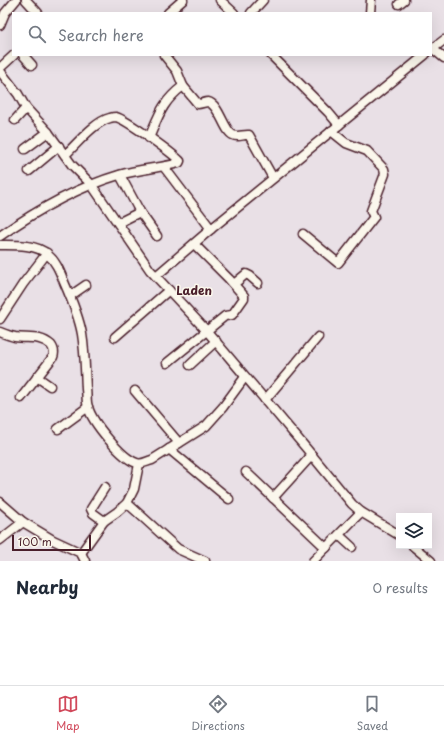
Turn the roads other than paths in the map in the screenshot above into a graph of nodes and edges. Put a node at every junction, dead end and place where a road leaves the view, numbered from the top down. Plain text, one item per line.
1 (16, 0) edge
2 (26, 0) edge
3 (183, 0) edge
4 (220, 0) edge
5 (263, 0) edge
6 (371, 0) edge
7 (2, 10) edge
8 (37, 12) edge
9 (169, 12) edge
10 (233, 12) edge
11 (252, 12) edge
12 (370, 12) edge
13 (0, 25) edge
14 (444, 40) edge
15 (432, 50) edge
16 (13, 56) edge
17 (24, 56) edge
18 (165, 56) edge
19 (272, 56) edge
20 (424, 56) edge
21 (444, 58) edge
22 (32, 65) dead end
23 (0, 70) edge
24 (183, 86) junction
25 (26, 108) junction
26 (15, 120) dead end
27 (339, 125) junction
28 (331, 131) junction
29 (48, 132) junction
30 (149, 138) junction
31 (59, 146) junction
32 (25, 149) dead end
33 (65, 156) junction
34 (164, 166) junction
35 (29, 171) dead end
36 (120, 174) junction
37 (274, 178) junction
38 (91, 184) junction
39 (140, 212) junction
40 (118, 223) junction
41 (211, 229) junction
42 (303, 234) dead end
43 (0, 236) edge
44 (157, 236) dead end
45 (194, 244) junction
46 (0, 245) edge
47 (47, 253) junction
48 (156, 276) junction
49 (258, 283) dead end
50 (234, 284) junction
51 (86, 285) dead end
52 (169, 290) junction
53 (70, 296) junction
54 (0, 319) edge
55 (206, 330) junction
56 (0, 332) edge
57 (115, 337) dead end
58 (318, 337) dead end
59 (216, 341) junction
60 (167, 363) dead end
61 (190, 366) dead end
62 (38, 377) junction
63 (245, 377) junction
64 (50, 386) dead end
65 (135, 391) dead end
66 (21, 398) dead end
67 (265, 400) junction
68 (88, 407) junction
69 (58, 429) dead end
70 (179, 443) junction
71 (169, 449) junction
72 (312, 455) junction
73 (139, 464) junction
74 (246, 472) dead end
75 (105, 486) dead end
76 (272, 498) junction
77 (229, 499) dead end
78 (0, 502) edge
79 (127, 503) junction
80 (362, 512) junction
81 (104, 521) junction
82 (23, 522) junction
83 (396, 532) edge
84 (339, 535) junction
85 (0, 540) edge
86 (352, 547) dead end
87 (326, 548) junction
88 (416, 549) edge
89 (83, 558) edge
90 (426, 559) edge
91 (205, 561) edge
92 (313, 561) edge

1 - 7 street
2 - 8 street
3 - 9 street
4 - 10 street
5 - 11 street
6 - 12 street
7 - 13 street
14 - 15 street
15 - 21 street
16 - 23 street
17 - 22 street
18 - 24 street
19 - 27 street
20 - 27 street
23 - 25 street
24 - 30 street
24 - 37 street
25 - 26 street
25 - 29 street
27 - 28 street
28 - 37 street
28 - 42 street
29 - 31 street
29 - 32 street
30 - 33 street
30 - 34 street
31 - 33 street
31 - 35 street
33 - 38 street
34 - 36 street
34 - 41 street
36 - 38 street
36 - 39 street
37 - 41 street
38 - 40 street
38 - 43 street
39 - 40 street
39 - 44 street
40 - 48 street
41 - 45 street
45 - 48 street
45 - 50 street
46 - 47 street
47 - 53 street
47 - 54 street
48 - 52 street
49 - 50 street
50 - 55 street
51 - 53 street
52 - 55 street
52 - 57 street
53 - 68 street
55 - 59 street
55 - 60 street
56 - 62 street
58 - 67 street
59 - 61 street
59 - 63 street
62 - 64 street
62 - 66 street
63 - 67 street
63 - 70 street
65 - 70 street
67 - 72 street
68 - 69 street
68 - 73 street
70 - 71 street
71 - 73 street
71 - 77 street
72 - 76 street
72 - 80 street
73 - 79 street
74 - 76 street
75 - 81 street
76 - 87 street
78 - 82 street
79 - 81 street
79 - 91 street
80 - 83 street
80 - 84 street
81 - 89 street
82 - 85 street
82 - 89 street
84 - 86 street
84 - 87 street
87 - 92 street
88 - 90 street

